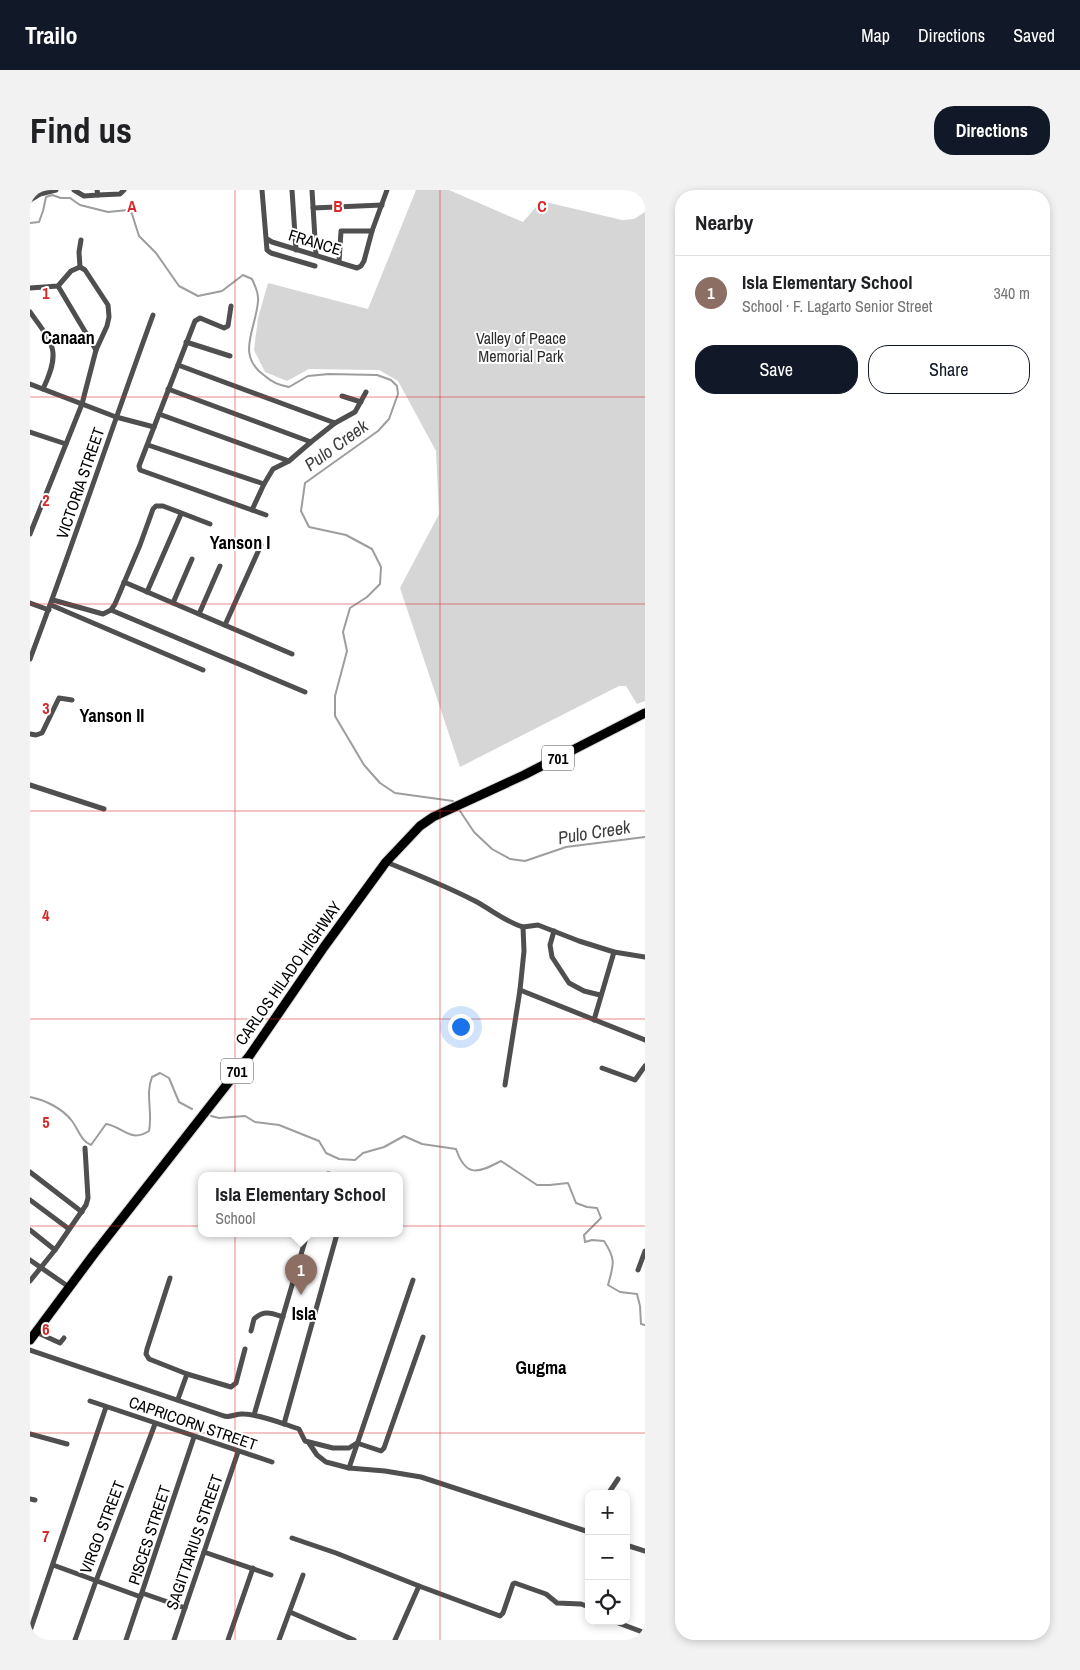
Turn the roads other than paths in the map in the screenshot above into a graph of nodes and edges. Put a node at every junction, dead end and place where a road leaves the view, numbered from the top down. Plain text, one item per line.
1 (56, 190) edge
2 (74, 190) edge
3 (124, 190) edge
4 (262, 190) edge
5 (292, 190) edge
6 (312, 190) edge
7 (386, 190) edge
8 (98, 192) edge
9 (30, 200) edge
10 (382, 204) junction
11 (313, 208) junction
12 (372, 230) junction
13 (266, 239) junction
14 (81, 240) dead end
15 (296, 250) junction
16 (316, 255) junction
17 (340, 262) junction
18 (315, 266) dead end
19 (80, 267) junction
20 (58, 286) junction
21 (30, 288) edge
22 (230, 306) dead end
23 (30, 312) edge
24 (153, 315) dead end
25 (186, 342) junction
26 (96, 350) junction
27 (230, 356) dead end
28 (178, 366) junction
29 (30, 384) edge
30 (43, 389) junction
31 (168, 389) junction
32 (366, 392) dead end
33 (342, 396) dead end
34 (361, 402) junction
35 (82, 404) junction
36 (159, 414) junction
37 (116, 417) junction
38 (335, 423) junction
39 (154, 427) junction
40 (30, 432) edge
41 (311, 442) junction
42 (66, 444) junction
43 (148, 445) junction
44 (290, 461) junction
45 (264, 484) junction
46 (252, 510) junction
47 (181, 514) junction
48 (266, 514) dead end
49 (210, 524) dead end
50 (30, 534) edge
51 (261, 545) dead end
52 (192, 559) dead end
53 (220, 566) dead end
54 (124, 582) junction
55 (147, 592) junction
56 (30, 603) edge
57 (173, 603) junction
58 (51, 605) junction
59 (110, 610) junction
60 (199, 614) junction
61 (225, 625) junction
62 (292, 654) dead end
63 (30, 659) edge
64 (203, 670) dead end
65 (305, 692) dead end
66 (72, 700) dead end
67 (645, 713) edge
68 (30, 734) edge
69 (30, 785) edge
70 (104, 810) dead end
71 (386, 862) junction
72 (523, 927) junction
73 (554, 931) junction
74 (614, 952) junction
75 (645, 957) edge
76 (520, 990) junction
77 (600, 995) junction
78 (594, 1020) junction
79 (645, 1040) edge
80 (645, 1066) edge
81 (602, 1068) dead end
82 (505, 1085) dead end
83 (85, 1148) dead end
84 (30, 1172) edge
85 (30, 1200) edge
86 (82, 1212) junction
87 (30, 1230) edge
88 (69, 1230) junction
89 (306, 1237) edge
90 (336, 1237) edge
91 (55, 1250) junction
92 (645, 1251) edge
93 (30, 1260) edge
94 (40, 1267) junction
95 (638, 1270) dead end
96 (170, 1278) dead end
97 (413, 1280) dead end
98 (30, 1281) edge
99 (69, 1287) junction
100 (283, 1317) junction
101 (251, 1331) dead end
102 (423, 1337) dead end
103 (32, 1338) edge
104 (64, 1338) dead end
105 (245, 1349) dead end
106 (30, 1350) edge
107 (187, 1374) junction
108 (178, 1399) junction
109 (90, 1401) dead end
110 (106, 1407) junction
111 (254, 1416) junction
112 (155, 1424) junction
113 (284, 1424) junction
114 (30, 1434) edge
115 (194, 1437) junction
116 (309, 1442) junction
117 (357, 1443) junction
118 (67, 1444) dead end
119 (238, 1452) junction
120 (272, 1462) dead end
121 (349, 1468) junction
122 (618, 1479) dead end
123 (611, 1490) edge
124 (585, 1530) edge
125 (292, 1538) dead end
126 (630, 1546) edge
127 (643, 1549) edge
128 (204, 1552) junction
129 (53, 1564) junction
130 (253, 1568) junction
131 (271, 1575) dead end
132 (303, 1575) dead end
133 (96, 1581) junction
134 (419, 1586) junction
135 (142, 1595) junction
136 (585, 1606) edge
137 (185, 1608) junction
138 (290, 1612) junction
139 (624, 1625) edge
140 (30, 1631) edge
141 (645, 1633) edge
142 (75, 1640) edge
143 (126, 1640) edge
144 (174, 1640) edge
145 (228, 1640) edge
146 (279, 1640) edge
147 (354, 1640) edge
148 (395, 1640) edge

1 - 9 street
2 - 8 street
3 - 8 street
4 - 13 street
5 - 15 street
6 - 11 street
7 - 10 street
10 - 11 street
10 - 12 street
11 - 16 street
12 - 17 street, FRANCE
12 - 17 street
13 - 15 street, FRANCE
13 - 18 street
14 - 19 street
15 - 16 street, FRANCE
16 - 17 street, FRANCE
19 - 20 street
19 - 26 street
20 - 21 street
20 - 26 street
22 - 25 street
23 - 30 street
24 - 37 street, VICTORIA STREET
25 - 27 street
25 - 28 street
26 - 35 street
28 - 31 street
28 - 38 street
29 - 30 street
30 - 35 street
31 - 36 street
31 - 41 street
32 - 34 street
33 - 34 street
34 - 38 street
35 - 37 street
35 - 42 street
36 - 39 street
36 - 44 street
37 - 39 street
37 - 58 street, VICTORIA STREET
38 - 41 street
39 - 43 street
40 - 42 street
41 - 44 street
42 - 50 street
43 - 45 street
43 - 46 street
44 - 45 street
45 - 46 street
46 - 48 street
47 - 49 street
47 - 54 street
47 - 55 street
51 - 61 street
52 - 57 street
53 - 60 street
54 - 55 street
54 - 59 street
55 - 57 street
56 - 58 street
57 - 60 street
58 - 59 street
58 - 63 street, VICTORIA STREET
58 - 64 street
59 - 65 street
60 - 61 street
61 - 62 street
66 - 68 street
67 - 71 main road, CARLOS HILADO HIGHWAY / 701
69 - 70 street
71 - 72 street
71 - 99 main road, CARLOS HILADO HIGHWAY / 701
72 - 73 street
72 - 76 street
73 - 74 street
73 - 77 street
74 - 75 street
74 - 77 street
76 - 78 street
76 - 82 street
77 - 78 street
78 - 79 street
80 - 81 street
83 - 86 street
84 - 86 street
85 - 88 street
86 - 88 street
87 - 91 street
88 - 91 street
89 - 100 street
90 - 113 street
91 - 94 street
92 - 95 street
93 - 94 street
94 - 98 street
94 - 99 street
96 - 107 street
97 - 117 street
99 - 103 main road, CARLOS HILADO HIGHWAY / 701
100 - 101 street
100 - 111 street
102 - 117 street
103 - 104 street
105 - 107 street
106 - 108 street
107 - 108 street
108 - 111 street
109 - 110 street, CAPRICORN STREET
110 - 112 street, CAPRICORN STREET
110 - 129 street
111 - 113 street
112 - 115 street, CAPRICORN STREET
112 - 133 street, VIRGO STREET
113 - 116 street
114 - 118 street
115 - 119 street, CAPRICORN STREET
115 - 135 street, PISCES STREET
116 - 117 street
116 - 121 street
117 - 121 street
119 - 120 street, CAPRICORN STREET
119 - 128 street, SAGITTARIUS STREET
121 - 124 street
122 - 123 street
125 - 134 street
126 - 127 street
128 - 130 street
128 - 137 street, SAGITTARIUS STREET
129 - 133 street
129 - 140 street
130 - 131 street
130 - 145 street
132 - 138 street
133 - 135 street
133 - 142 street, VIRGO STREET
134 - 136 street
134 - 148 street
135 - 137 street
135 - 143 street, PISCES STREET
137 - 144 street, SAGITTARIUS STREET
138 - 146 street
138 - 147 street
139 - 141 street

